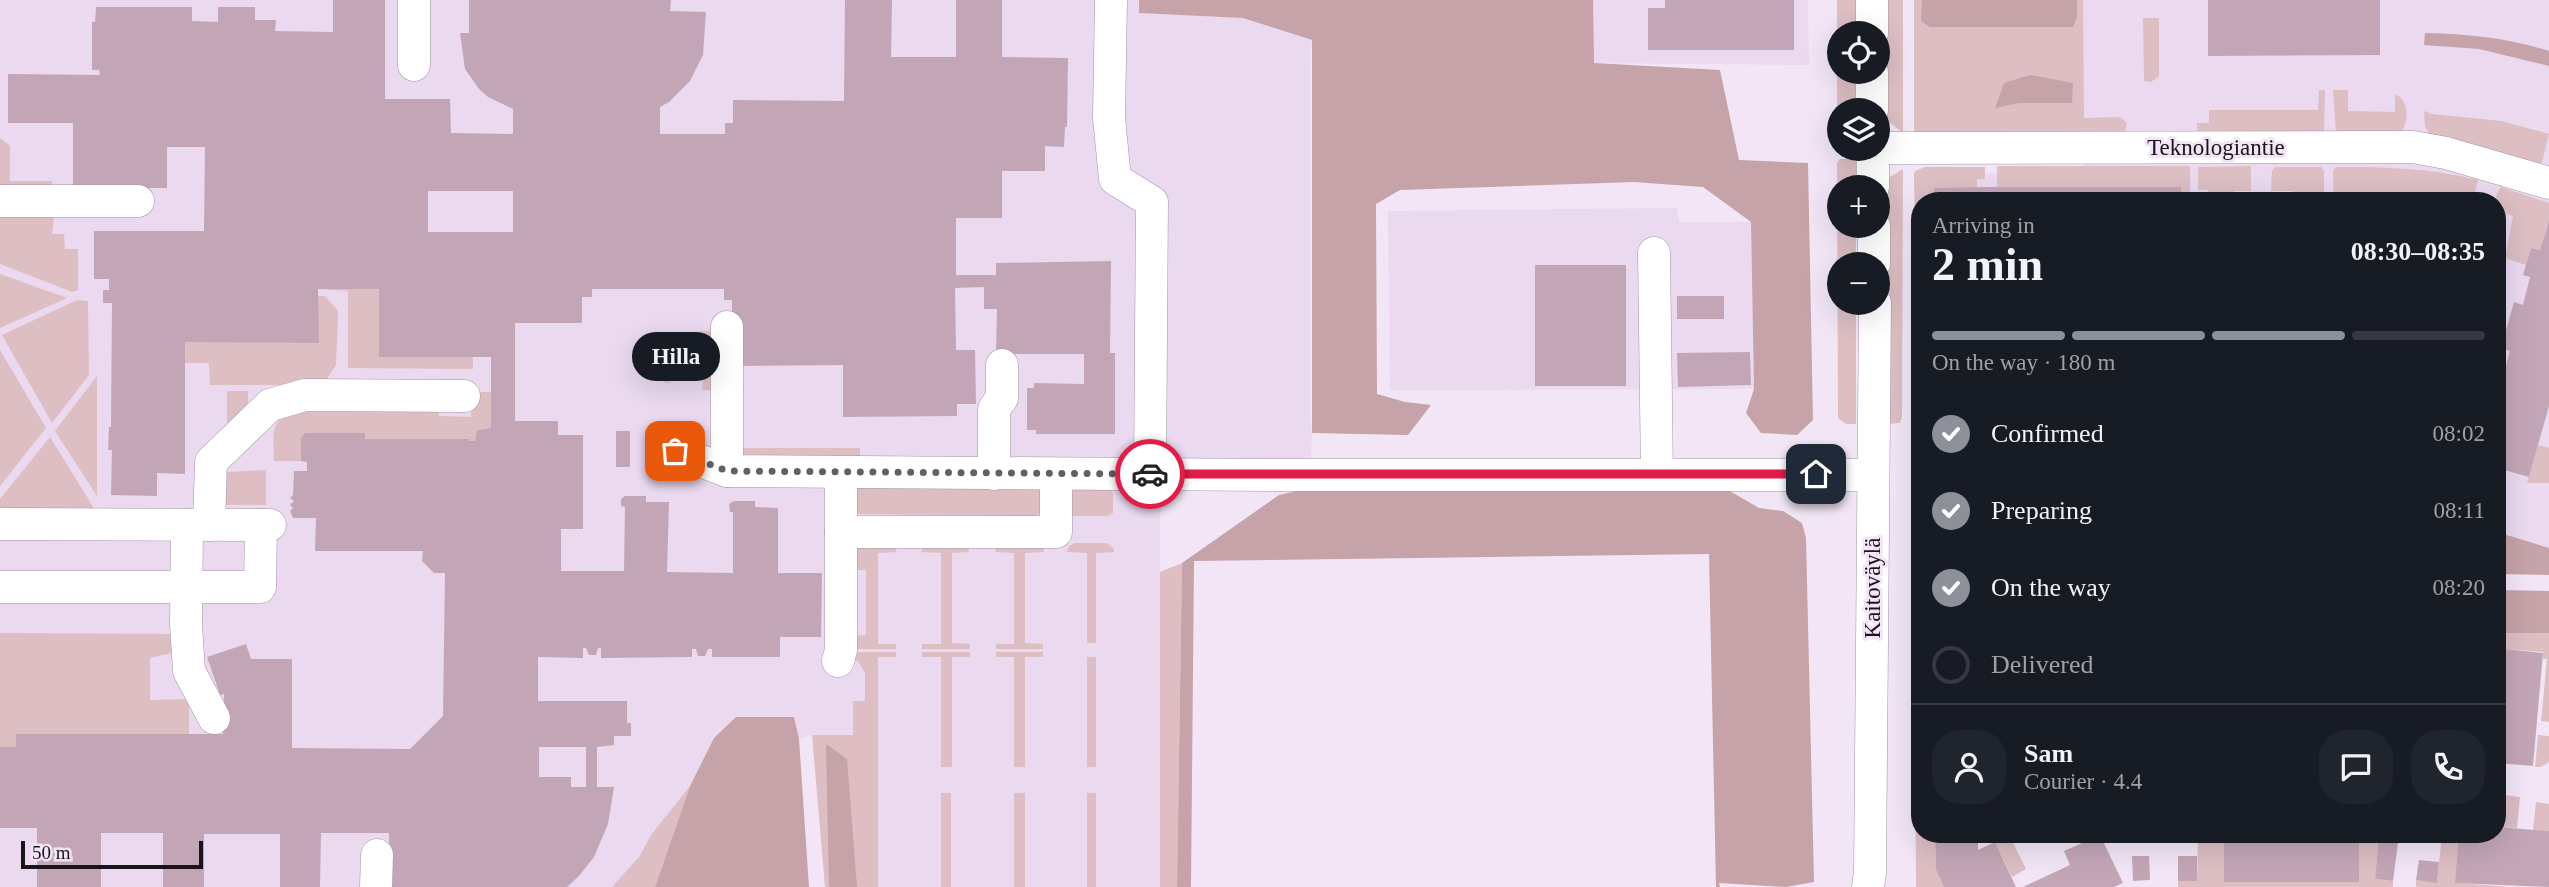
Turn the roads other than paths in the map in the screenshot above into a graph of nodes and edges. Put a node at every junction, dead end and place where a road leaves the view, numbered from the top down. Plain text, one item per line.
1 (414, 0) edge
2 (1111, 0) edge
3 (1872, 0) edge
4 (1872, 21) edge
5 (414, 65) dead end
6 (1890, 148) edge
7 (2549, 183) edge
8 (0, 201) edge
9 (138, 201) dead end
10 (1654, 253) dead end
11 (1875, 315) edge
12 (727, 327) dead end
13 (1002, 365) dead end
14 (464, 396) dead end
15 (675, 451) dead end
16 (727, 471) junction
17 (841, 472) junction
18 (994, 474) junction
19 (1056, 474) junction
20 (1150, 474) junction
21 (1657, 475) junction
22 (1873, 475) junction
23 (0, 524) edge
24 (198, 525) junction
25 (841, 531) junction
26 (0, 587) edge
27 (186, 587) junction
28 (838, 662) dead end
29 (214, 718) dead end
30 (377, 855) dead end
31 (1871, 882) edge
32 (376, 887) edge

1 - 5 street
2 - 20 street
3 - 4 street
6 - 7 street, Teknologiantie
8 - 9 street
10 - 21 street
11 - 22 street, Kaitoväylä
12 - 16 street
13 - 18 street
14 - 24 street
15 - 16 street
16 - 17 street
17 - 18 street
17 - 25 street
18 - 19 street
19 - 20 street
19 - 25 street
20 - 21 street
21 - 22 street
22 - 31 street, Kaitoväylä
23 - 24 street
24 - 27 street
24 - 27 street
25 - 28 street
26 - 27 street
27 - 29 street
30 - 32 street

